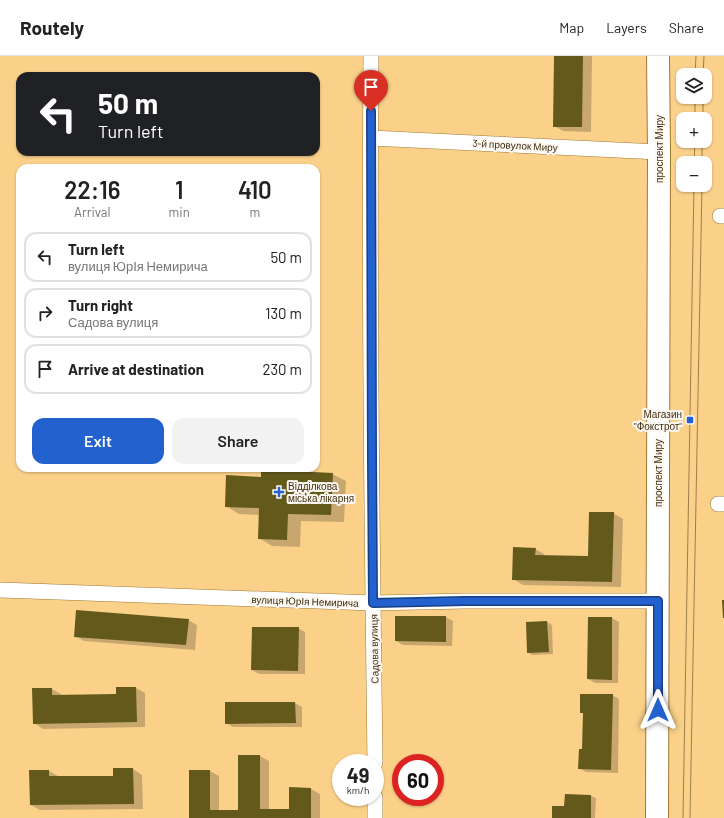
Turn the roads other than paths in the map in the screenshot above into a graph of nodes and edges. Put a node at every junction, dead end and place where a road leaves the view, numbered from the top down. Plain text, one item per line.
1 (371, 56) edge
2 (658, 56) edge
3 (370, 138) junction
4 (659, 152) junction
5 (0, 590) edge
6 (658, 601) junction
7 (373, 603) junction
8 (375, 754) edge
9 (375, 806) edge
10 (375, 818) edge
11 (657, 818) edge

1 - 3 street, Садова вулиця
2 - 4 main road, проспект Миру
3 - 4 street, 3-й провулок Миру
3 - 7 street, Садова вулиця
4 - 6 main road, проспект Миру
5 - 7 street, вулиця ЮрІя Немирича
6 - 7 street, вулиця ЮрІя Немирича
6 - 11 main road, проспект Миру
7 - 8 street, Садова вулиця
9 - 10 street

